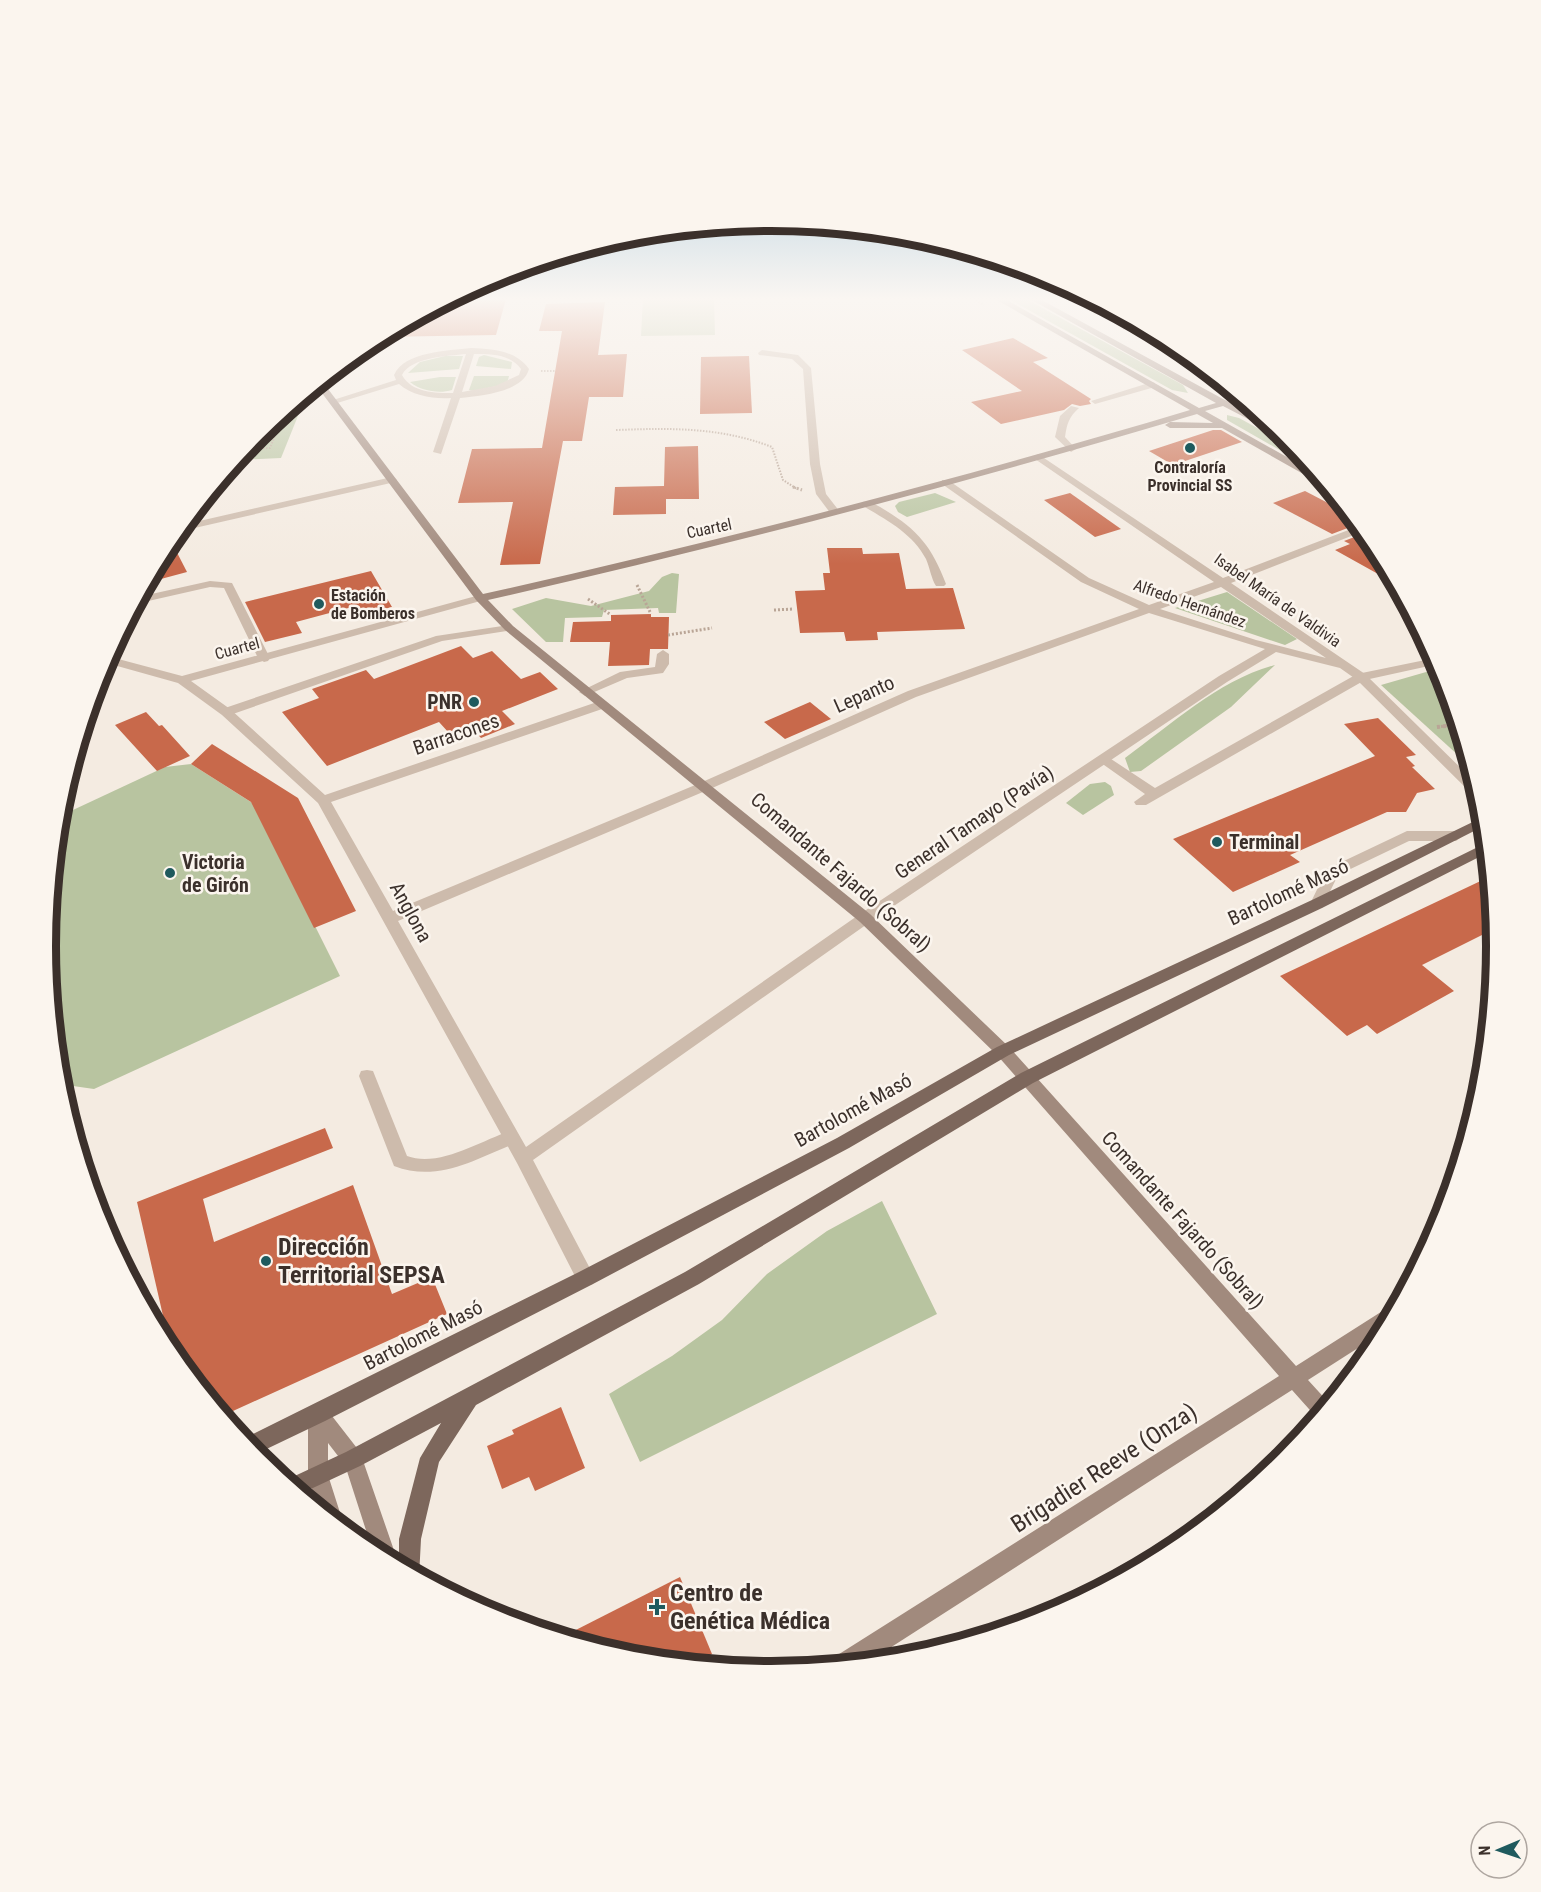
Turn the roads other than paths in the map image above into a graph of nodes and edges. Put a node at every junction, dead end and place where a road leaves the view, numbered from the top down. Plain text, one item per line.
1 (380, 387) edge
2 (410, 387) edge
3 (459, 387) edge
4 (505, 387) edge
5 (808, 387) edge
6 (1144, 387) edge
7 (1156, 387) edge
8 (1195, 387) edge
9 (323, 388) edge
10 (1202, 391) junction
11 (1167, 393) junction
12 (1223, 393) edge
13 (456, 395) junction
14 (1232, 400) edge
15 (334, 401) junction
16 (1095, 401) dead end
17 (1224, 403) junction
18 (1074, 408) dead end
19 (1197, 411) junction
20 (1257, 422) edge
21 (1146, 426) junction
22 (1228, 429) junction
23 (1071, 448) junction
24 (438, 452) dead end
25 (1038, 457) junction
26 (1305, 471) edge
27 (392, 480) junction
28 (945, 482) junction
29 (867, 504) junction
30 (835, 512) junction
31 (192, 526) edge
32 (1353, 532) edge
33 (1224, 582) junction
34 (940, 584) dead end
35 (480, 597) junction
36 (145, 599) edge
37 (1149, 609) junction
38 (509, 628) junction
39 (1275, 648) junction
40 (663, 654) dead end
41 (264, 658) junction
42 (115, 662) edge
43 (1427, 663) edge
44 (1347, 668) junction
45 (1361, 677) junction
46 (182, 680) junction
47 (585, 692) junction
48 (602, 705) junction
49 (226, 712) junction
50 (1103, 760) junction
51 (1465, 780) edge
52 (705, 786) junction
53 (1155, 794) junction
54 (324, 800) junction
55 (1141, 802) dead end
56 (1475, 826) edge
57 (1456, 836) junction
58 (1479, 852) edge
59 (1317, 904) junction
60 (390, 918) junction
61 (865, 918) junction
62 (1003, 1051) junction
63 (367, 1076) dead end
64 (1027, 1078) junction
65 (510, 1137) junction
66 (523, 1158) junction
67 (586, 1278) junction
68 (1376, 1325) edge
69 (1292, 1378) junction
70 (469, 1398) junction
71 (1318, 1405) edge
72 (318, 1414) junction
73 (257, 1443) edge
74 (353, 1459) junction
75 (318, 1475) junction
76 (299, 1484) edge
77 (327, 1507) edge
78 (382, 1546) edge
79 (410, 1563) edge
80 (857, 1656) edge

1 - 15 street
2 - 13 street
3 - 13 street
4 - 13 street
5 - 30 street
6 - 16 street
7 - 11 main road
8 - 10 main road
9 - 15 main road, Comandante Fajardo (Sobral)
10 - 12 main road
10 - 17 main road
11 - 19 main road
11 - 21 main road
13 - 24 street
14 - 17 street, Cuartel
15 - 27 main road, Comandante Fajardo (Sobral)
17 - 19 main road, Cuartel
17 - 20 main road
18 - 23 street
19 - 21 main road, Cuartel
19 - 22 main road
21 - 22 main road
21 - 23 main road, Cuartel
22 - 26 main road
23 - 25 main road, Cuartel
25 - 28 main road, Cuartel
25 - 33 street, Isabel María de Valdivia
27 - 31 street
27 - 35 main road, Comandante Fajardo (Sobral)
28 - 29 main road, Cuartel
28 - 37 street, Alfredo Hernández
29 - 30 main road, Cuartel
29 - 34 street
30 - 35 main road, Cuartel
32 - 33 street, Lepanto
33 - 37 street, Lepanto
33 - 44 street, Isabel María de Valdivia
35 - 38 main road, Comandante Fajardo (Sobral)
35 - 41 street, Cuartel
36 - 41 street
37 - 39 street, Alfredo Hernández
37 - 52 street, Lepanto
38 - 47 main road, Comandante Fajardo (Sobral)
38 - 49 street
39 - 44 street, Alfredo Hernández
39 - 50 street, General Tamayo (Pavía)
40 - 47 street
41 - 46 street, Cuartel
42 - 46 street, Anglona
43 - 45 street
44 - 45 street, Isabel María de Valdivia
45 - 51 street, Isabel María de Valdivia
45 - 53 street
46 - 49 street, Anglona
47 - 48 main road, Comandante Fajardo (Sobral)
48 - 52 main road, Comandante Fajardo (Sobral)
48 - 54 street, Barracones
49 - 54 street, Anglona
50 - 53 street
50 - 61 street, General Tamayo (Pavía)
52 - 60 street, Lepanto
52 - 61 main road, Comandante Fajardo (Sobral)
53 - 55 street
54 - 60 street, Anglona
56 - 57 main road, Bartolomé Masó
57 - 59 main road, Bartolomé Masó
57 - 59 street
58 - 64 main road
59 - 62 main road, Bartolomé Masó
60 - 65 street, Anglona
61 - 62 main road, Comandante Fajardo (Sobral)
61 - 66 street, General Tamayo (Pavía)
62 - 64 main road, Comandante Fajardo (Sobral)
62 - 67 main road, Bartolomé Masó
63 - 65 street
64 - 69 main road, Comandante Fajardo (Sobral)
64 - 70 main road
65 - 66 street, Anglona
66 - 67 street, Anglona
67 - 72 main road, Bartolomé Masó
68 - 69 main road, Brigadier Reeve (Onza)
69 - 71 main road, Comandante Fajardo (Sobral)
69 - 80 main road, Brigadier Reeve (Onza)
70 - 74 main road
70 - 79 main road
72 - 73 main road, Bartolomé Masó
72 - 74 main road
72 - 75 main road
74 - 75 main road
74 - 78 main road
75 - 76 main road
75 - 77 main road

